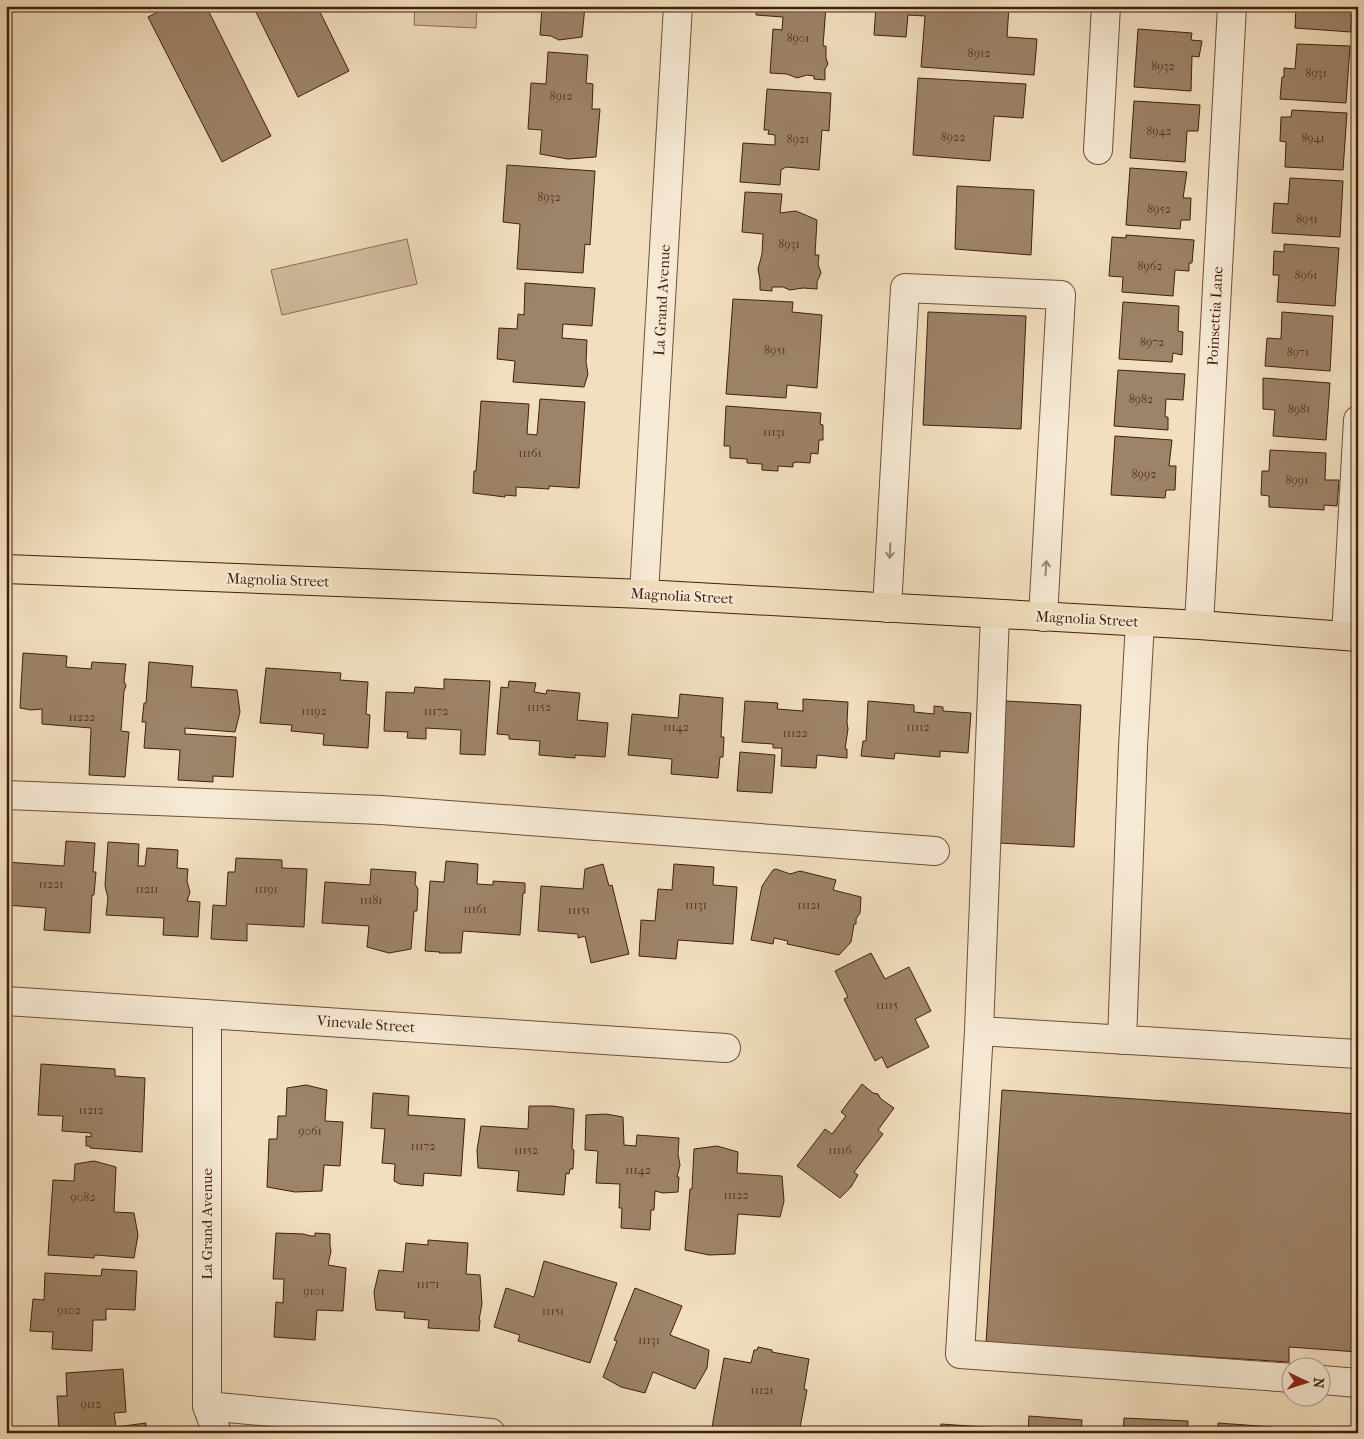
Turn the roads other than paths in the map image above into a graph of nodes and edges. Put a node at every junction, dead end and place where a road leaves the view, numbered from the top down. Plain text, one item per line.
1 (678, 6) edge
2 (1106, 6) edge
3 (1232, 6) edge
4 (1098, 150) dead end
5 (1358, 420) edge
6 (6, 569) edge
7 (644, 594) junction
8 (887, 608) junction
9 (995, 614) junction
10 (1043, 617) junction
11 (1140, 622) junction
12 (1199, 626) junction
13 (1352, 637) edge
14 (6, 795) edge
15 (935, 851) dead end
16 (6, 1001) edge
17 (207, 1014) junction
18 (979, 1031) junction
19 (1122, 1040) junction
20 (726, 1048) dead end
21 (1358, 1054) edge
22 (1282, 1377) edge
23 (1332, 1381) edge
24 (1358, 1383) edge
25 (207, 1406) junction
26 (217, 1433) edge
27 (491, 1433) edge

1 - 7 street, La Grand Avenue
2 - 4 street
3 - 12 street, Poinsettia Lane
5 - 13 street
6 - 7 main road, Magnolia Street
7 - 8 main road, Magnolia Street
8 - 9 main road, Magnolia Street
10 -> 8 street
9 - 10 main road, Magnolia Street
9 - 18 street
10 - 11 main road, Magnolia Street
11 - 12 main road, Magnolia Street
11 - 19 street
12 - 13 main road, Magnolia Street
14 - 15 street
16 - 17 street, Vinevale Street
17 - 20 street, Vinevale Street
17 - 25 street, La Grand Avenue
18 - 19 street
18 - 22 street
19 - 21 street
23 - 24 street
25 - 26 street, La Grand Avenue
25 - 27 street

